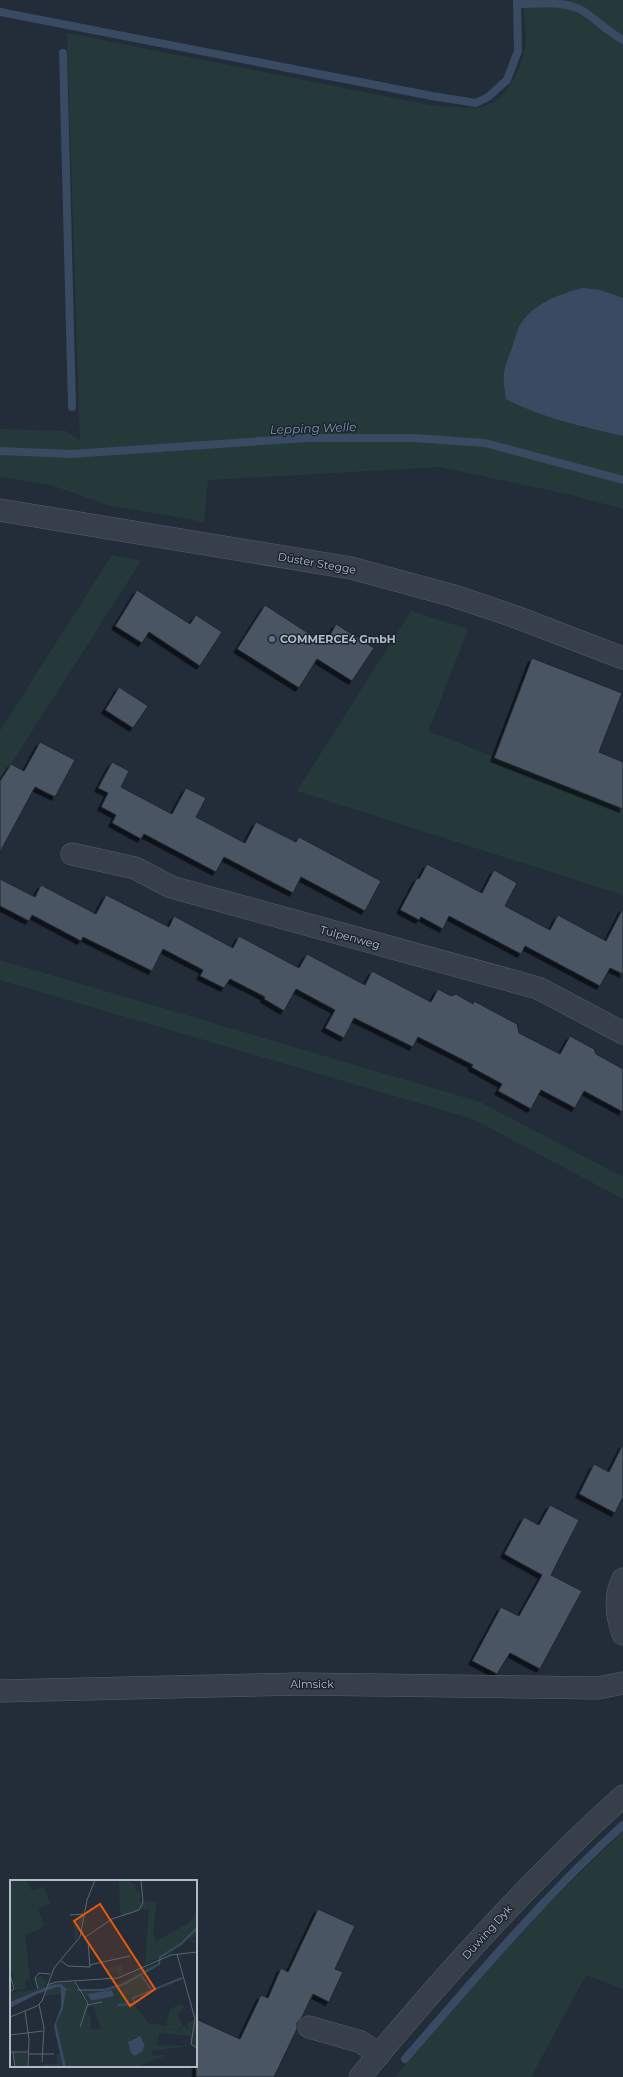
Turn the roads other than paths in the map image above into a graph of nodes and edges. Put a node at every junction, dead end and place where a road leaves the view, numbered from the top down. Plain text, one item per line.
1 (0, 510) edge
2 (623, 658) edge
3 (72, 854) dead end
4 (623, 1033) edge
5 (623, 1579) edge
6 (623, 1634) edge
7 (623, 1683) edge
8 (0, 1691) edge
9 (623, 1796) edge
10 (309, 2027) dead end
11 (370, 2070) edge

1 - 2 street, Düster Stegge
3 - 4 street, Tulpenweg
5 - 6 street
7 - 8 street, Almsick
9 - 11 street, Düwing Dyk
10 - 11 street

